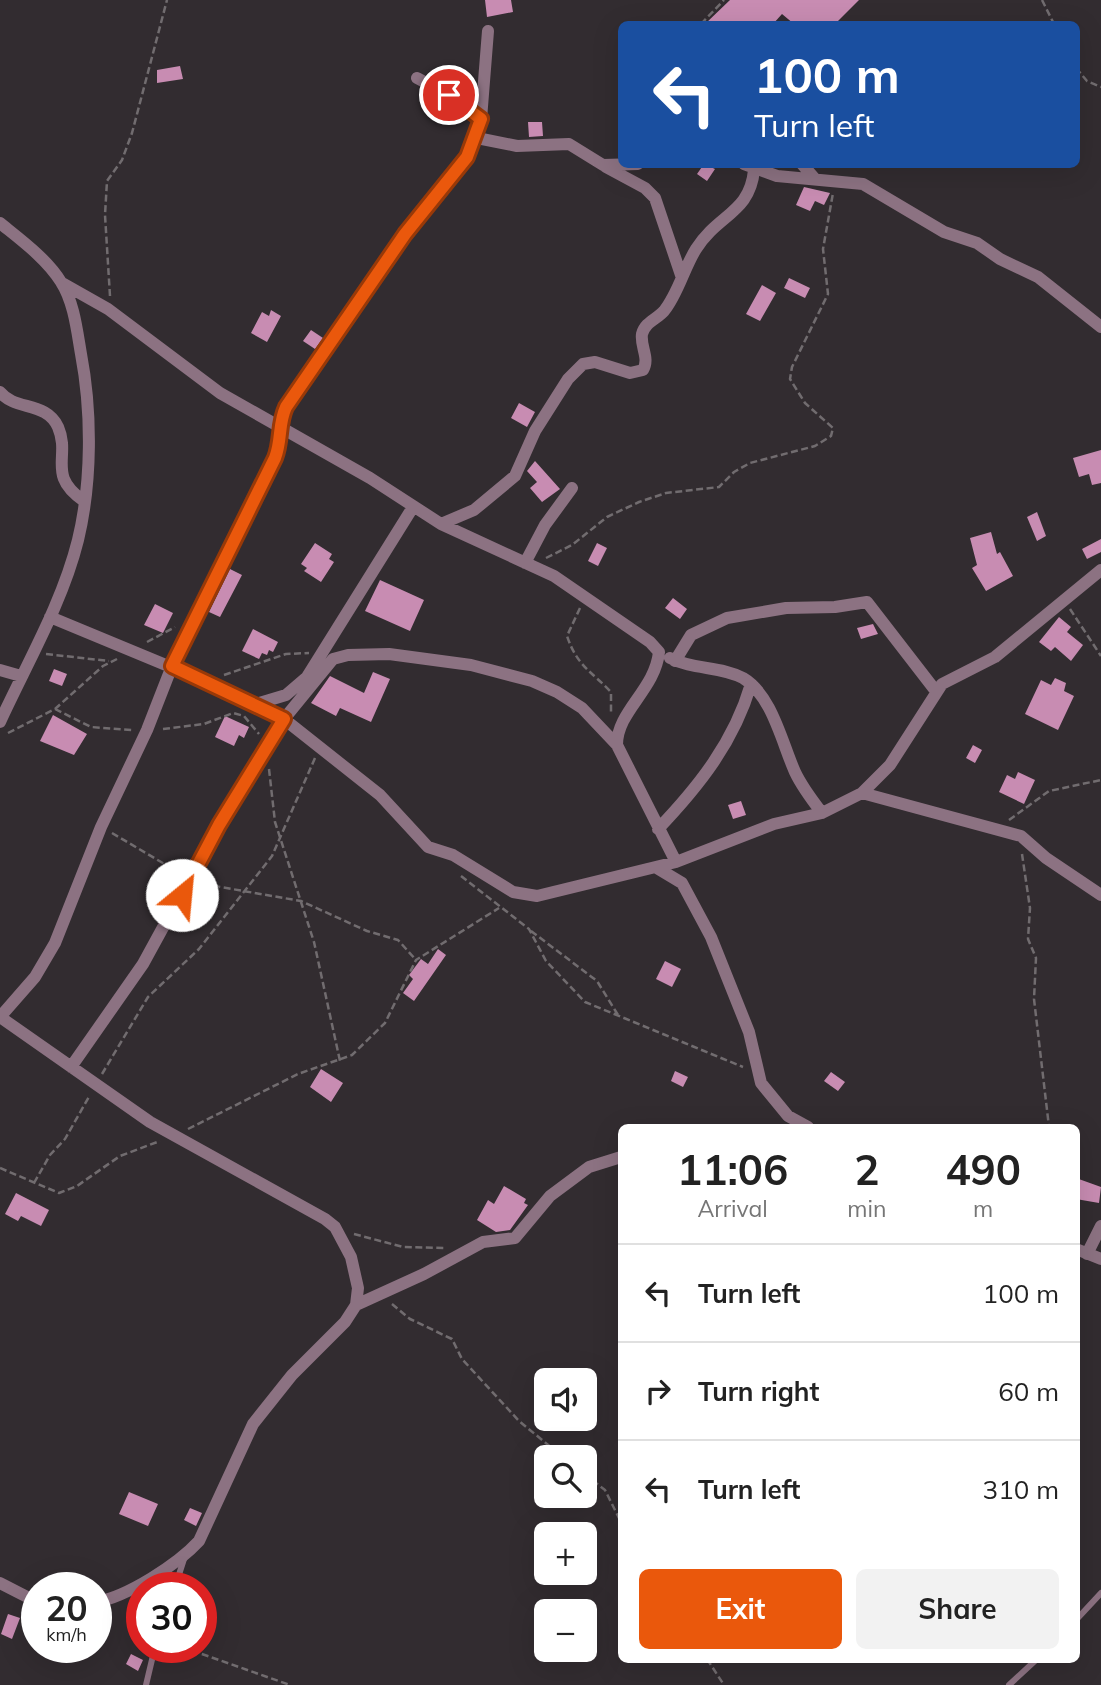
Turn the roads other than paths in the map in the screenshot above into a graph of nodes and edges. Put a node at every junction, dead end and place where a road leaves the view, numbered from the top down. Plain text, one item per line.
1 (488, 31) dead end
2 (417, 78) dead end
3 (481, 119) junction
4 (477, 138) junction
5 (603, 165) junction
6 (618, 165) edge
7 (749, 168) edge
8 (752, 168) edge
9 (805, 168) edge
10 (815, 179) junction
11 (0, 223) edge
12 (681, 275) junction
13 (62, 283) junction
14 (1101, 327) edge
15 (0, 392) edge
16 (279, 428) junction
17 (572, 488) dead end
18 (84, 501) junction
19 (413, 507) junction
20 (441, 524) junction
21 (526, 561) junction
22 (1101, 570) edge
23 (50, 617) junction
24 (659, 652) junction
25 (675, 661) junction
26 (172, 666) junction
27 (0, 670) edge
28 (21, 676) junction
29 (751, 684) junction
30 (935, 690) junction
31 (256, 704) junction
32 (284, 719) junction
33 (0, 722) edge
34 (617, 740) junction
35 (862, 793) junction
36 (822, 813) junction
37 (658, 830) junction
38 (676, 862) junction
39 (657, 868) junction
40 (1101, 895) edge
41 (0, 1017) edge
42 (71, 1067) junction
43 (803, 1124) edge
44 (618, 1158) edge
45 (1101, 1226) edge
46 (1082, 1252) edge
47 (1101, 1259) edge
48 (356, 1305) junction
49 (186, 1553) junction
50 (180, 1572) edge
51 (0, 1583) edge
52 (1101, 1593) edge
53 (21, 1594) edge
54 (112, 1597) edge
55 (1080, 1616) edge
56 (151, 1663) edge
57 (1033, 1663) edge
58 (146, 1685) edge
59 (1009, 1685) edge

1 - 3 street
2 - 3 street
3 - 4 street
4 - 5 street
4 - 16 street
5 - 6 street
5 - 12 street
7 - 12 street
8 - 10 street
9 - 10 street
10 - 14 street
11 - 13 street
12 - 20 street
13 - 16 street
13 - 18 street
15 - 18 street
16 - 19 street
16 - 26 street
17 - 21 street
18 - 23 street
19 - 20 street
19 - 31 street
20 - 21 street
21 - 24 street
22 - 30 street
23 - 26 street
23 - 28 street
24 - 25 street
24 - 34 street
25 - 29 street
25 - 30 street
26 - 31 street
26 - 41 street
27 - 28 street
28 - 33 street
29 - 36 street
29 - 37 street
30 - 35 street
31 - 32 street
32 - 34 street
32 - 39 street
32 - 42 street
34 - 37 street
35 - 36 street
35 - 40 street
36 - 38 street
37 - 38 street
38 - 39 street
39 - 43 street
41 - 42 street
42 - 48 street
44 - 48 street
45 - 46 street
46 - 47 street
48 - 49 street
49 - 50 lane
49 - 54 street
51 - 53 street
52 - 55 lane
56 - 58 lane
57 - 59 lane

